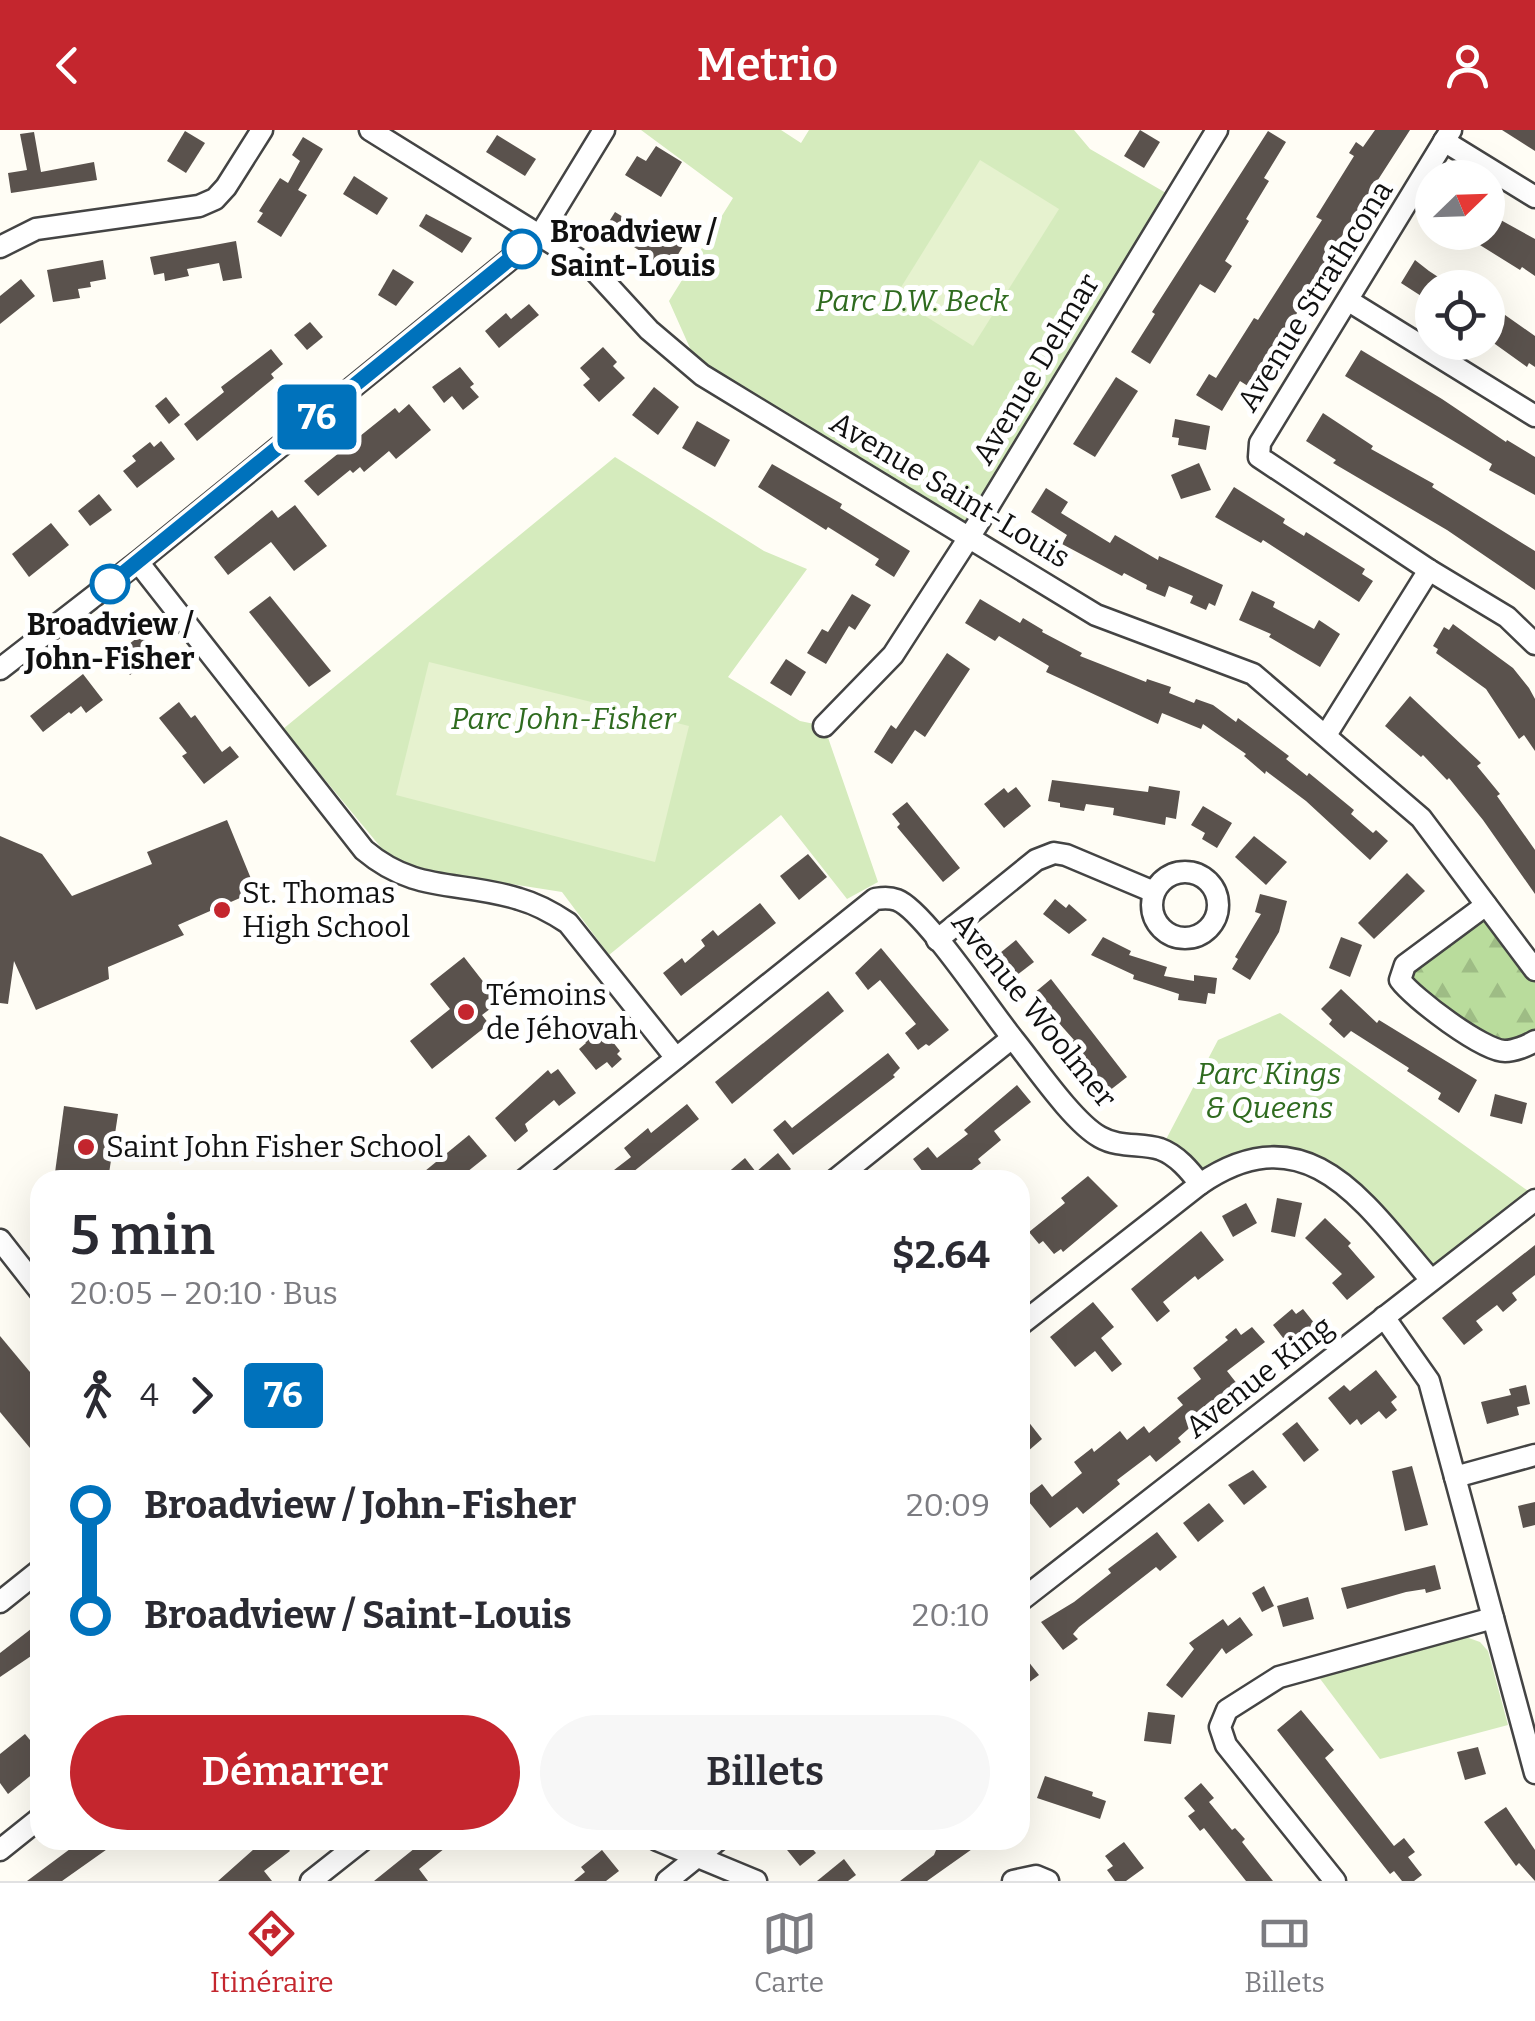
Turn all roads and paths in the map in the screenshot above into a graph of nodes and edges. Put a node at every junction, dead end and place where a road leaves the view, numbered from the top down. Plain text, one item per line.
1 (262, 130) edge
2 (370, 130) edge
3 (604, 130) edge
4 (1217, 130) edge
5 (1448, 136) edge
6 (1535, 197) edge
7 (540, 235) junction
8 (0, 247) edge
9 (1350, 300) junction
10 (1535, 416) edge
11 (970, 536) junction
12 (138, 562) junction
13 (1430, 570) junction
14 (1535, 644) edge
15 (0, 669) edge
16 (824, 726) dead end
17 (1326, 735) junction
18 (1154, 892) dead end
19 (1486, 905) junction
20 (937, 940) junction
21 (1535, 970) edge
22 (1012, 1038) junction
23 (1535, 1041) edge
24 (676, 1058) junction
25 (536, 1170) edge
26 (847, 1170) edge
27 (1200, 1184) junction
28 (1535, 1200) edge
29 (0, 1240) edge
30 (30, 1278) edge
31 (1430, 1280) junction
32 (1030, 1317) edge
33 (1384, 1318) junction
34 (1535, 1455) edge
35 (1454, 1477) junction
36 (30, 1578) edge
37 (1030, 1592) edge
38 (0, 1602) edge
39 (1493, 1618) junction
40 (1535, 1773) edge
41 (30, 1826) edge
42 (0, 1850) edge
43 (350, 1850) edge
44 (683, 1850) edge
45 (706, 1850) edge
46 (699, 1856) junction
47 (311, 1881) edge
48 (667, 1881) edge
49 (756, 1881) edge
50 (1013, 1881) edge
51 (1048, 1881) edge
52 (1335, 1881) edge

1 - 8 street
2 - 7 street, Avenue Saint-Louis
3 - 7 street
4 - 11 street, Avenue Delmar
5 - 6 street
5 - 9 street, Avenue Strathcona
7 - 11 street, Avenue Saint-Louis
7 - 12 street
9 - 10 street
9 - 13 street, Avenue Strathcona
11 - 16 street, Avenue Delmar
11 - 17 street, Avenue Saint-Louis
12 - 15 street
12 - 24 street
13 - 14 street
13 - 17 street
17 - 19 street, Avenue Saint-Louis
18 - 20 street
19 - 21 street, Avenue Saint-Louis
19 - 23 street
20 - 22 street, Avenue Woolmer
20 - 24 street, Avenue Woolmer
22 - 26 street
22 - 27 street, Avenue Woolmer
24 - 25 street
27 - 31 street
27 - 32 street
28 - 31 street, Avenue King
29 - 30 street
31 - 33 street, Avenue King
33 - 35 street
33 - 37 street, Avenue King
34 - 35 street
35 - 39 street
36 - 38 street
39 - 40 street
39 - 52 street
41 - 42 street
43 - 47 street
44 - 46 street
45 - 46 street
46 - 48 street
46 - 49 street
50 - 51 street

